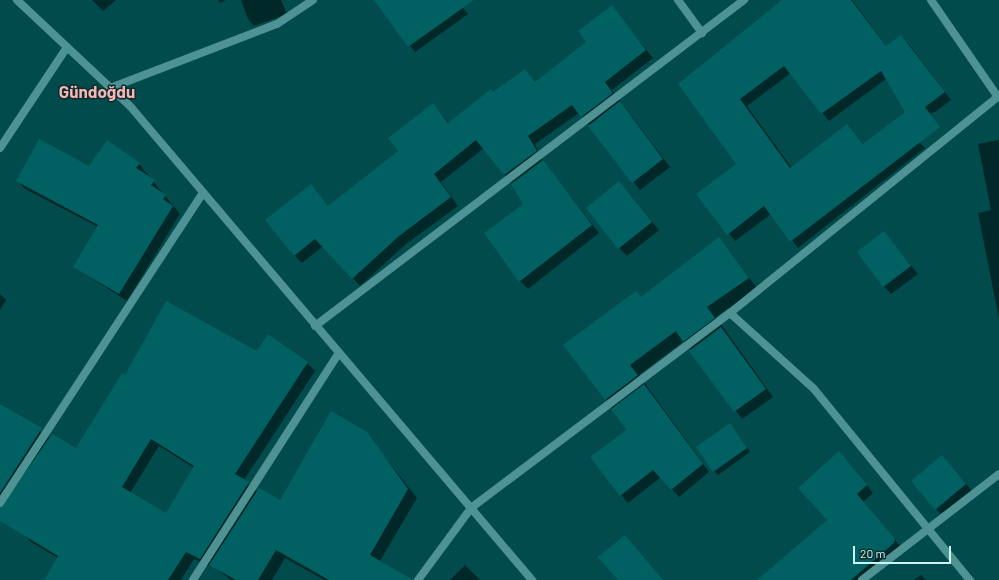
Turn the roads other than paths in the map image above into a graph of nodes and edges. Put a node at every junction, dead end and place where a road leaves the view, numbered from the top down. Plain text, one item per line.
1 (17, 0) edge
2 (312, 0) edge
3 (678, 0) edge
4 (744, 0) edge
5 (931, 0) edge
6 (702, 33) junction
7 (67, 47) junction
8 (110, 88) junction
9 (999, 96) edge
10 (0, 148) edge
11 (203, 193) junction
12 (730, 313) junction
13 (316, 326) junction
14 (339, 353) junction
15 (999, 474) edge
16 (0, 503) edge
17 (471, 508) junction
18 (926, 527) junction
19 (193, 580) edge
20 (418, 580) edge
21 (532, 580) edge
22 (862, 580) edge
23 (970, 580) edge

1 - 7 street
2 - 8 street
3 - 6 street
4 - 6 street
5 - 9 street
6 - 13 street
7 - 8 street
7 - 10 street
8 - 11 street
9 - 12 street
11 - 13 street
11 - 16 street
12 - 17 street
12 - 18 street
13 - 14 street
14 - 17 street
14 - 19 street
15 - 18 street
17 - 20 street
17 - 21 street
18 - 22 street
18 - 23 street

